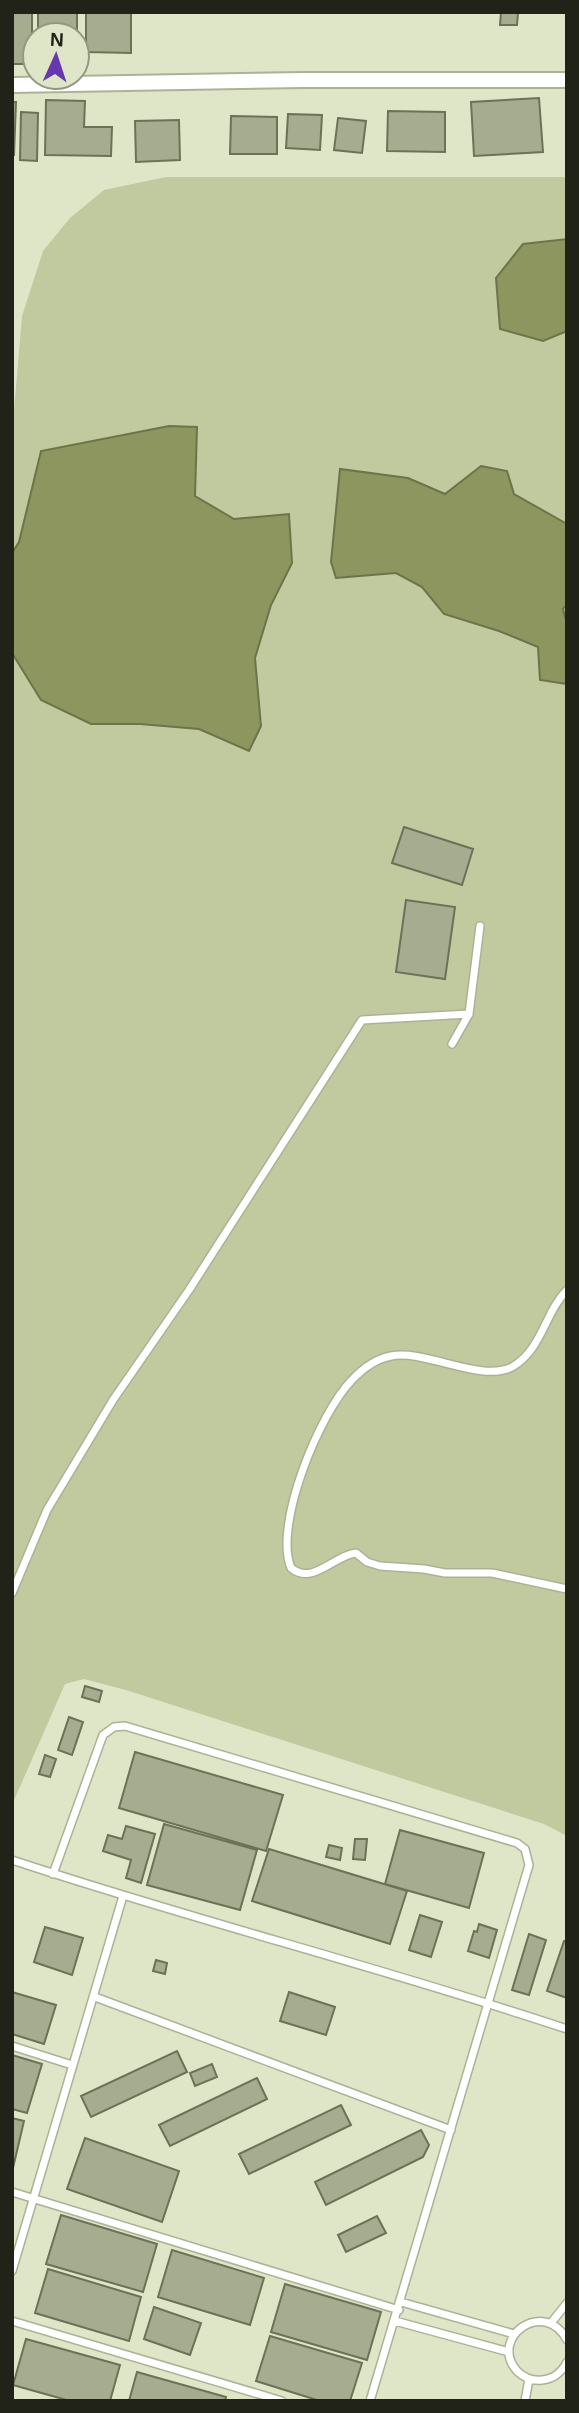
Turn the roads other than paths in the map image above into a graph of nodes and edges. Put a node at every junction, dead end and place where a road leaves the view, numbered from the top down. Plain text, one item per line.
1 (567, 80) edge
2 (12, 85) edge
3 (480, 926) dead end
4 (470, 1014) junction
5 (452, 1044) dead end
6 (567, 1290) edge
7 (567, 1589) edge
8 (12, 1593) edge
9 (12, 1860) edge
10 (53, 1874) junction
11 (123, 1896) junction
12 (95, 1997) junction
13 (487, 2003) junction
14 (567, 2029) edge
15 (12, 2046) edge
16 (72, 2065) junction
17 (452, 2130) junction
18 (12, 2192) edge
19 (34, 2200) junction
20 (12, 2271) edge
21 (567, 2303) edge
22 (400, 2306) junction
23 (12, 2321) edge
24 (395, 2321) junction
25 (551, 2323) junction
26 (514, 2334) junction
27 (567, 2340) edge
28 (509, 2352) junction
29 (567, 2362) edge
30 (529, 2379) junction
31 (282, 2401) edge
32 (370, 2401) edge
33 (525, 2401) edge

1 - 2 street
3 - 4 lane
4 - 5 lane
4 - 8 lane
6 - 7 lane
9 - 10 lane
10 - 11 lane
10 - 13 lane
11 - 12 lane
11 - 13 lane
12 - 16 lane
12 - 17 lane
13 - 14 lane
13 - 17 lane
15 - 16 lane
16 - 19 lane
17 - 22 lane
18 - 19 lane
19 - 20 lane
19 - 22 lane
21 - 25 lane
22 - 24 lane
22 - 26 lane
23 - 31 lane
24 - 28 lane
24 - 32 lane
25 - 26 lane
25 - 27 lane
26 - 28 lane
28 - 30 lane
29 - 30 lane
30 - 33 lane

